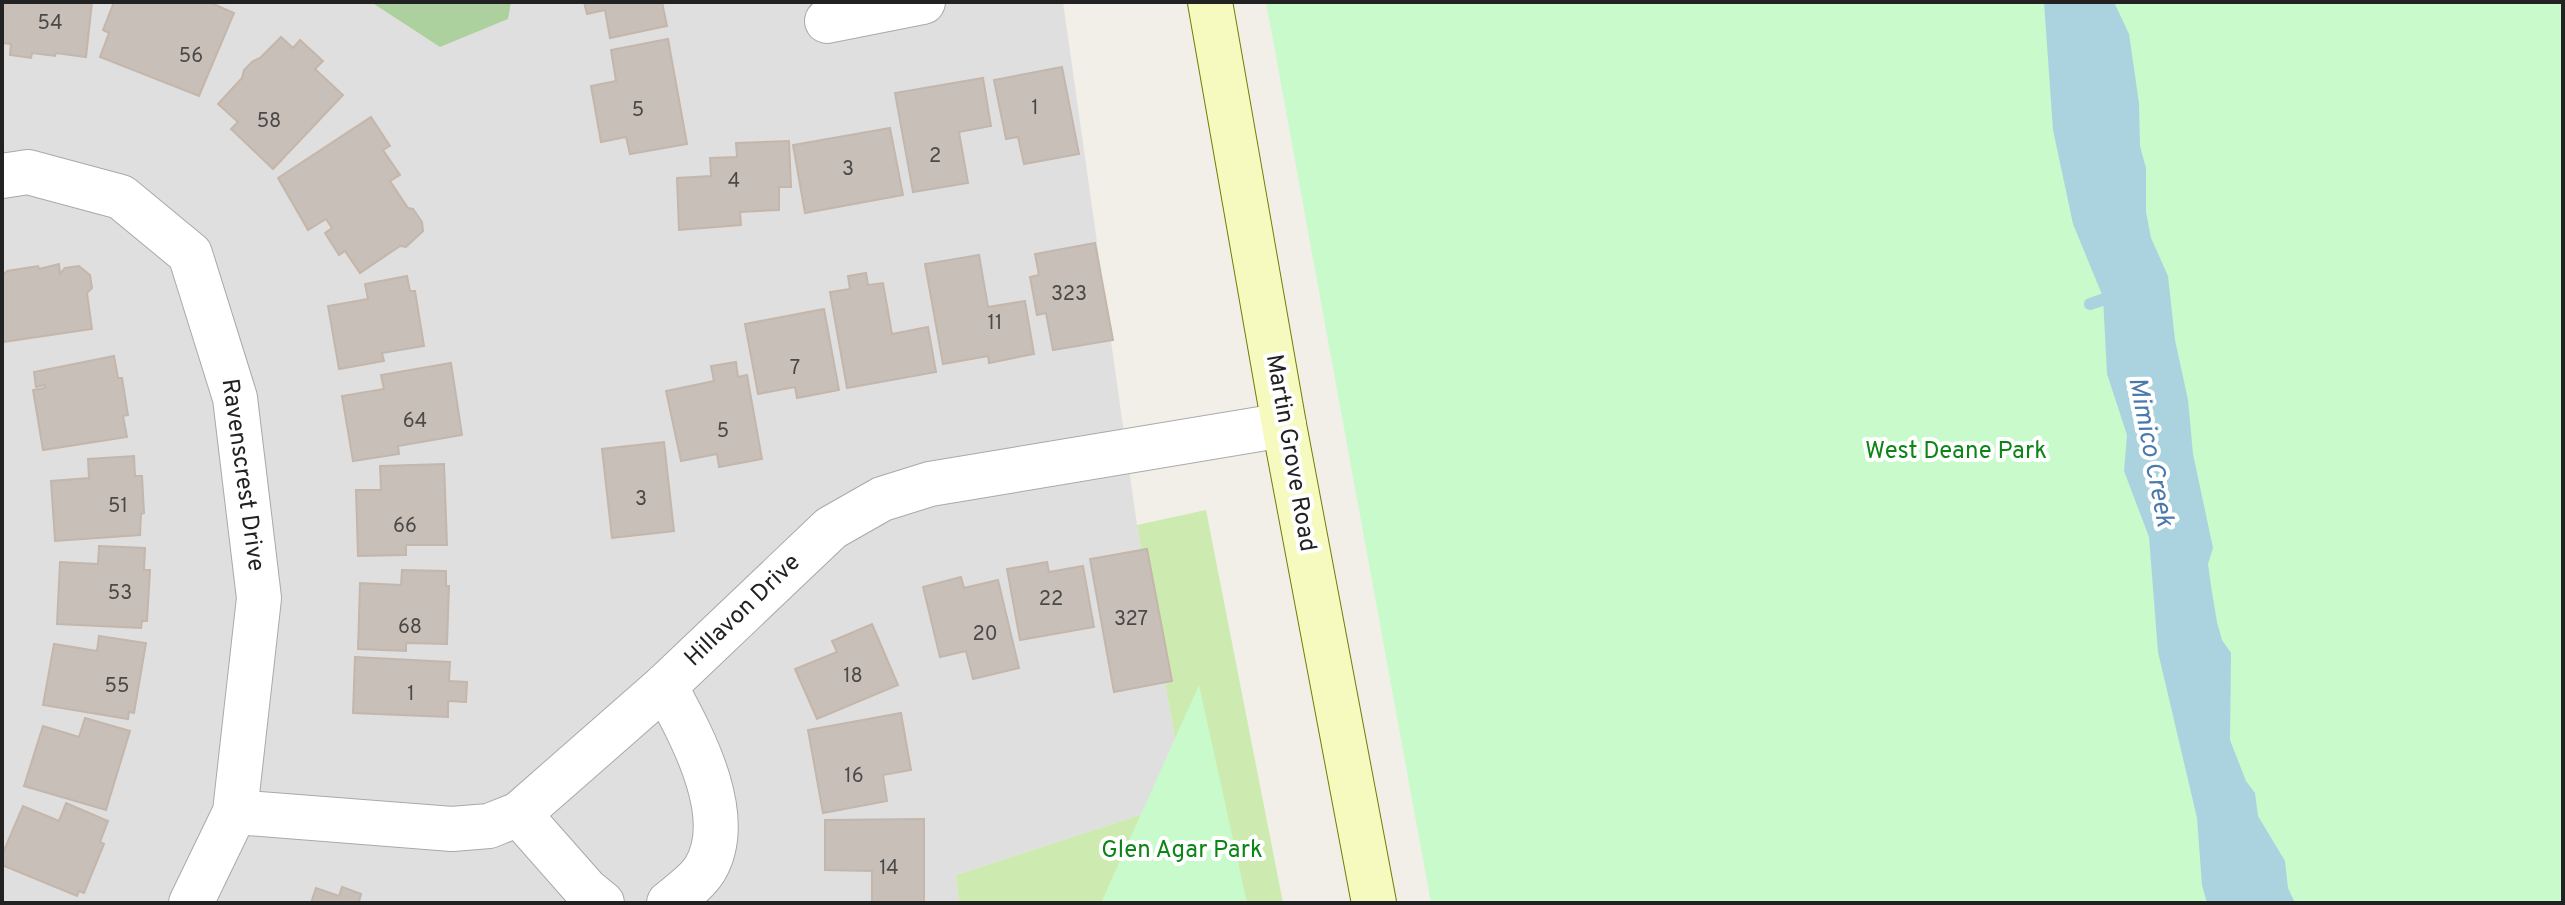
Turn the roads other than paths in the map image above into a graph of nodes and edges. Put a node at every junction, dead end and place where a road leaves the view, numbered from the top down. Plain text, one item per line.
1 (923, 2) edge
2 (1210, 2) edge
3 (827, 21) dead end
4 (2, 176) edge
5 (1284, 425) junction
6 (665, 686) junction
7 (235, 812) junction
8 (519, 814) junction
9 (191, 903) edge
10 (602, 903) edge
11 (669, 903) edge
12 (1374, 903) edge

1 - 3 street
2 - 5 main road, Martin Grove Road
4 - 7 street, Ravenscrest Drive
5 - 6 street, Hillavon Drive
5 - 12 main road, Martin Grove Road
6 - 8 street, Hillavon Drive
6 - 11 street
7 - 8 street, Hillavon Drive
7 - 9 street, Ravenscrest Drive
8 - 10 street

